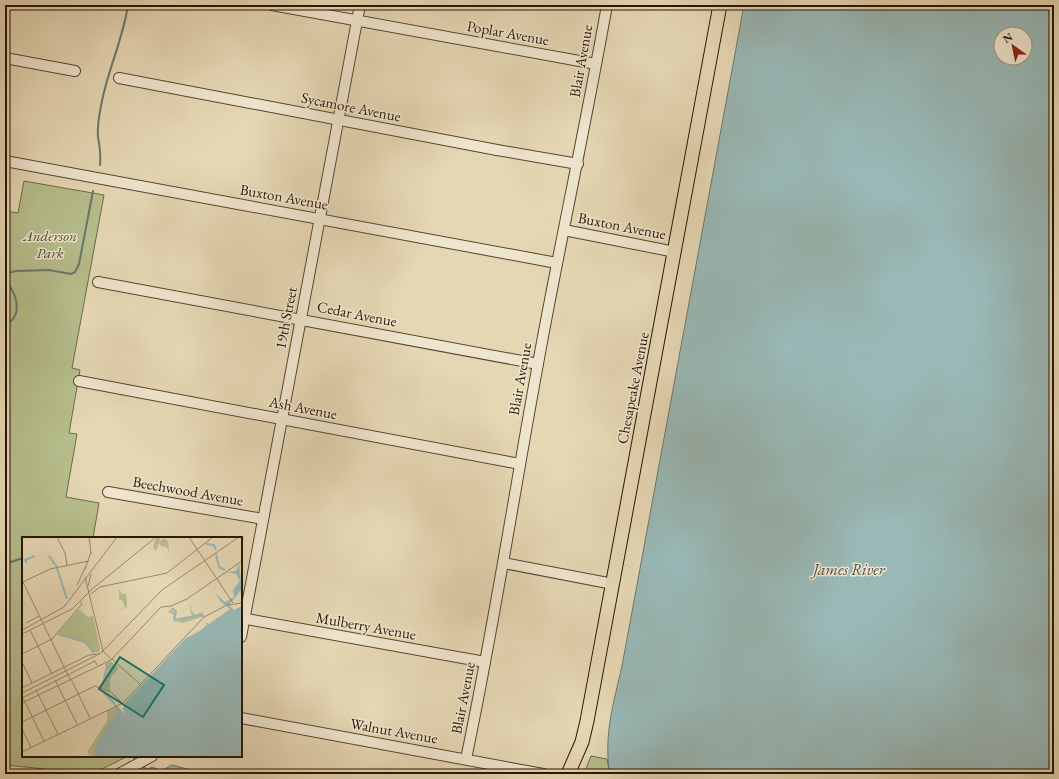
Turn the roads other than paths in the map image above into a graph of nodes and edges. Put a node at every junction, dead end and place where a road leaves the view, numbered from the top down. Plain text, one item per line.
1 (272, 5) edge
2 (360, 5) edge
3 (607, 5) edge
4 (720, 5) edge
5 (357, 21) junction
6 (5, 58) edge
7 (596, 64) junction
8 (75, 72) dead end
9 (119, 78) dead end
10 (338, 120) junction
11 (5, 161) edge
12 (578, 164) junction
13 (319, 218) junction
14 (564, 230) junction
15 (675, 252) junction
16 (557, 263) junction
17 (98, 282) dead end
18 (301, 319) junction
19 (538, 364) junction
20 (79, 381) dead end
21 (282, 419) junction
22 (520, 464) junction
23 (108, 492) dead end
24 (263, 519) junction
25 (504, 564) junction
26 (613, 584) junction
27 (243, 619) edge
28 (485, 662) junction
29 (242, 718) edge
30 (150, 757) edge
31 (466, 759) junction
32 (119, 774) edge
33 (543, 774) edge
34 (568, 774) edge

1 - 5 street, Poplar Avenue
2 - 5 street, 19th Street
3 - 7 street, Blair Avenue
4 - 15 main road, Chesapeake Avenue
5 - 7 street, Poplar Avenue
5 - 10 street, 19th Street
6 - 8 street
7 - 12 street, Blair Avenue
9 - 10 street, Sycamore Avenue
10 - 12 street, Sycamore Avenue
10 - 13 street, 19th Street
11 - 13 street, Buxton Avenue
12 - 14 street, Blair Avenue
13 - 16 street, Buxton Avenue
13 - 18 street, 19th Street
14 - 15 street, Buxton Avenue
14 - 16 street, Blair Avenue
15 - 26 main road, Chesapeake Avenue
16 - 19 street, Blair Avenue
17 - 18 street, Cedar Avenue
18 - 19 street, Cedar Avenue
18 - 21 street, 19th Street
19 - 22 street, Blair Avenue
20 - 21 street, Ash Avenue
21 - 22 street, Ash Avenue
21 - 24 street, 19th Street
22 - 25 street, Blair Avenue
23 - 24 street, Beechwood Avenue
24 - 27 street, 19th Street
25 - 26 street
25 - 28 street, Blair Avenue
26 - 34 main road, Chesapeake Avenue
27 - 28 street, Mulberry Avenue
28 - 31 street, Blair Avenue
29 - 31 street, Walnut Avenue
30 - 32 street
31 - 33 street, Walnut Avenue

